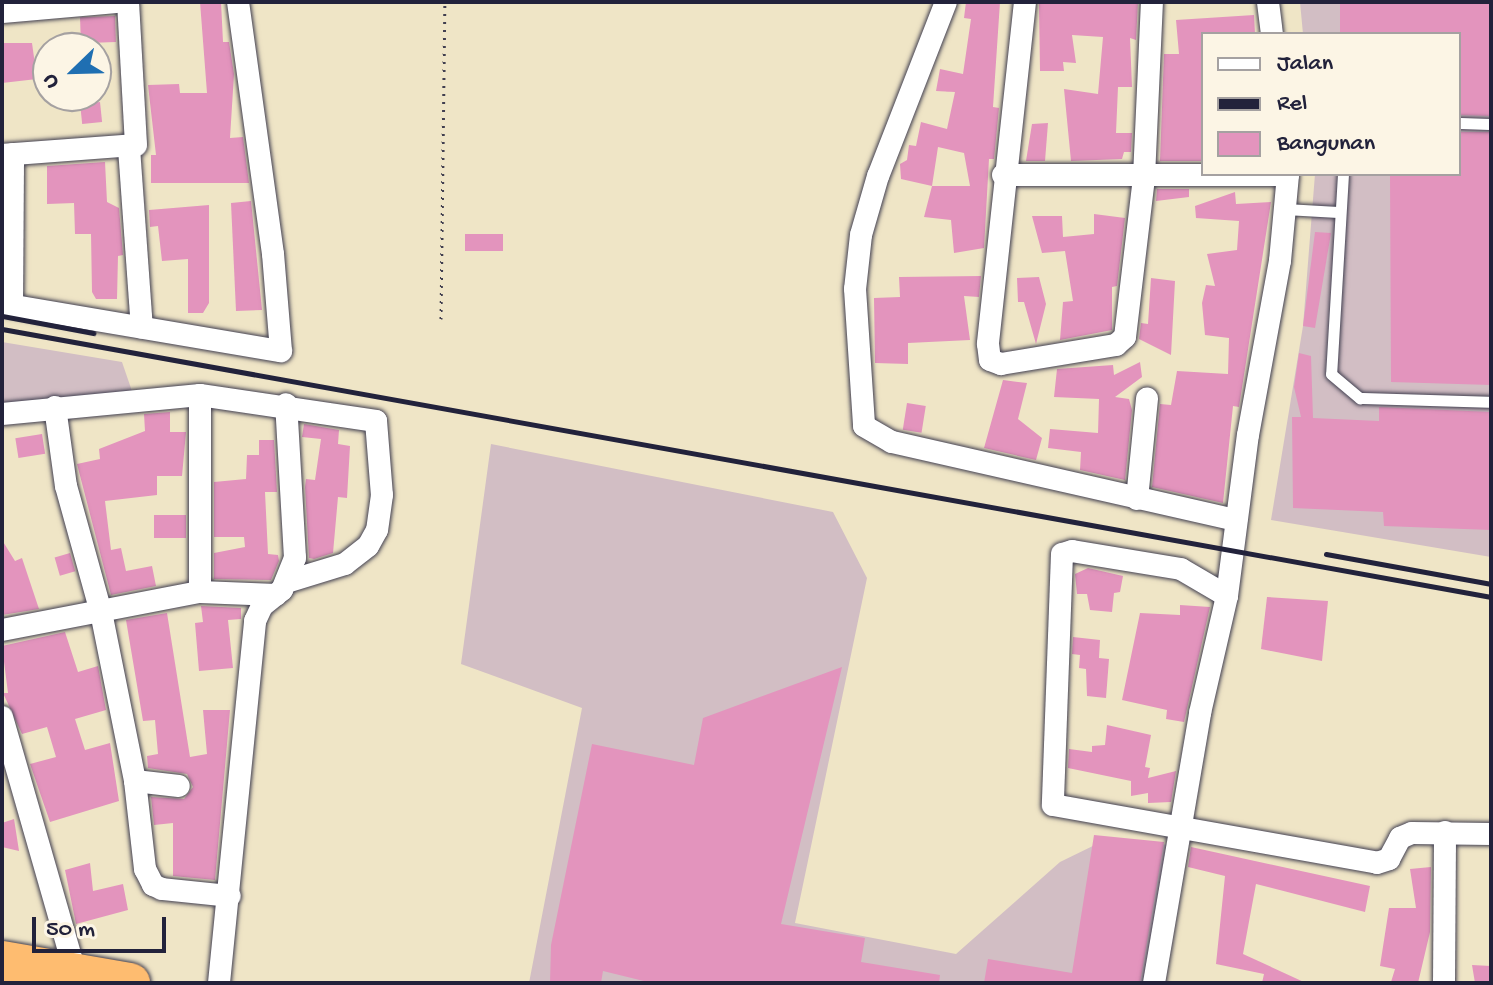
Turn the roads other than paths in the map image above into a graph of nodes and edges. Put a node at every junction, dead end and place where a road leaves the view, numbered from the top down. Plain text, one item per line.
1 (117, 2) edge
2 (128, 2) edge
3 (238, 2) edge
4 (946, 2) edge
5 (1025, 2) edge
6 (1152, 2) edge
7 (1268, 2) edge
8 (35, 6) edge
9 (2, 12) edge
10 (1272, 32) edge
11 (1461, 123) edge
12 (1491, 124) edge
13 (129, 148) junction
14 (7, 155) edge
15 (1003, 175) junction
16 (1201, 176) edge
17 (1288, 176) edge
18 (1343, 176) edge
19 (1144, 177) junction
20 (1285, 209) junction
21 (1338, 212) junction
22 (8, 222) edge
23 (7, 305) edge
24 (142, 328) junction
25 (200, 395) junction
26 (1147, 398) dead end
27 (1491, 402) edge
28 (286, 404) junction
29 (55, 407) junction
30 (2, 414) edge
31 (1137, 499) junction
32 (1236, 520) junction
33 (281, 588) junction
34 (200, 592) junction
35 (1227, 596) junction
36 (101, 612) junction
37 (2, 630) edge
38 (2, 717) edge
39 (135, 781) junction
40 (179, 786) dead end
41 (1180, 825) junction
42 (1445, 832) junction
43 (1491, 834) edge
44 (230, 896) junction
45 (2, 961) edge
46 (75, 971) junction
47 (130, 983) edge
48 (219, 983) edge
49 (1154, 983) edge
50 (1444, 983) edge

1 - 8 street
2 - 13 street
3 - 24 street
4 - 31 street
5 - 15 street
6 - 19 street
7 - 10 street
8 - 9 street
11 - 12 lane
13 - 14 street
13 - 24 street
14 - 22 street
15 - 19 street
15 - 19 street
16 - 19 street
17 - 20 street
18 - 21 lane
20 - 21 lane
20 - 32 street
21 - 27 lane
22 - 23 street
23 - 24 street
25 - 28 street
25 - 29 street
25 - 34 street
26 - 31 street
28 - 33 street
28 - 33 street
29 - 30 street
29 - 36 street
31 - 32 street
32 - 35 street
33 - 34 street
33 - 44 street
34 - 36 street
35 - 41 street
35 - 41 street
36 - 37 street
36 - 39 street
38 - 46 street
39 - 40 street
39 - 44 street
41 - 42 street
41 - 49 street
42 - 43 street
42 - 50 street
44 - 48 street
45 - 46 highway
46 - 47 highway

